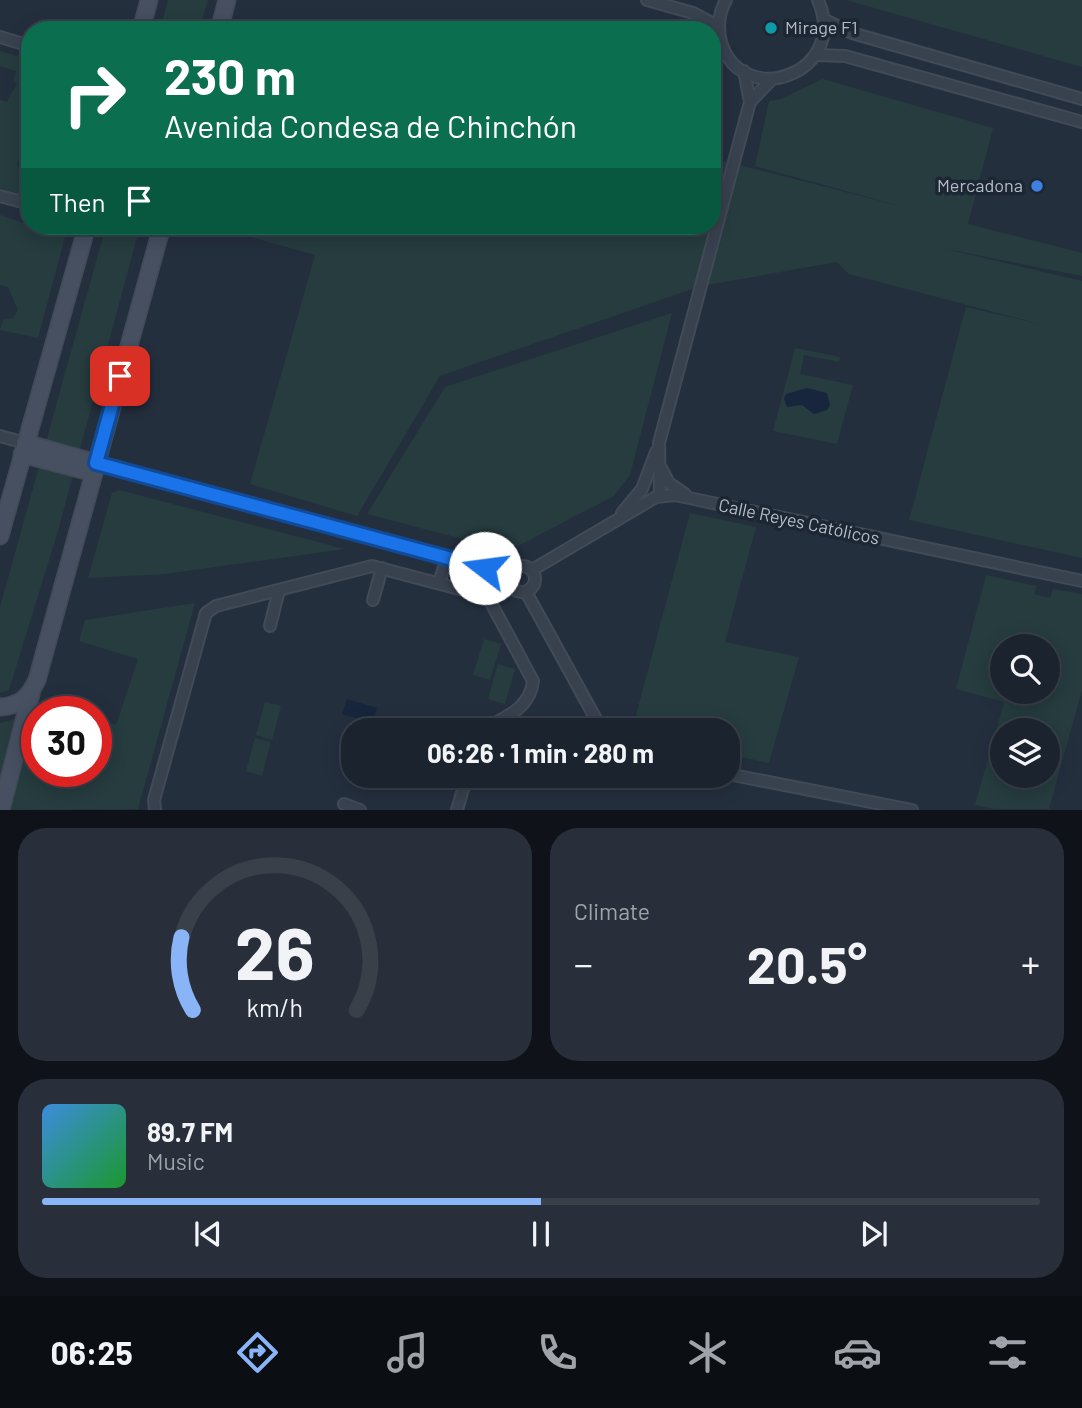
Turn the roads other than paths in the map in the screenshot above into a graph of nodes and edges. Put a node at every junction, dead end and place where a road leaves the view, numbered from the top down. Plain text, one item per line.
1 (149, 0) edge
2 (228, 0) edge
3 (647, 0) edge
4 (726, 0) edge
5 (818, 0) edge
6 (825, 20) junction
7 (143, 21) edge
8 (222, 21) edge
9 (708, 21) edge
10 (721, 21) edge
11 (721, 33) edge
12 (0, 37) edge
13 (21, 43) edge
14 (816, 55) junction
15 (744, 71) junction
16 (772, 79) junction
17 (1082, 99) edge
18 (750, 102) junction
19 (1082, 122) edge
20 (0, 196) edge
21 (21, 202) edge
22 (721, 211) edge
23 (84, 235) edge
24 (160, 235) edge
25 (715, 235) edge
26 (0, 436) edge
27 (659, 443) junction
28 (24, 449) junction
29 (660, 465) junction
30 (95, 468) junction
31 (649, 474) junction
32 (658, 497) junction
33 (693, 499) junction
34 (617, 518) junction
35 (0, 536) edge
36 (447, 558) junction
37 (382, 568) junction
38 (532, 570) junction
39 (510, 576) junction
40 (1082, 582) edge
41 (439, 583) junction
42 (279, 590) junction
43 (526, 592) junction
44 (373, 600) dead end
45 (270, 626) dead end
46 (30, 694) junction
47 (0, 707) edge
48 (503, 718) edge
49 (595, 718) edge
50 (740, 776) edge
51 (463, 788) edge
52 (344, 804) dead end
53 (1, 810) edge
54 (155, 810) edge
55 (360, 810) edge
56 (457, 810) edge
57 (912, 810) edge

1 - 7 street
2 - 8 street
3 - 9 street
4 - 10 street
5 - 6 street
6 - 14 street
6 - 17 street
11 - 15 street
12 - 13 street
14 - 16 street
14 - 19 street
15 - 16 street
15 - 18 street
16 - 18 street
18 - 22 street
20 - 21 street
23 - 28 street
24 - 30 street
25 - 27 street
26 - 28 street
27 - 29 street
27 - 31 street
28 - 30 street
28 - 35 street
29 - 32 street
29 - 33 street
30 - 36 street
30 - 46 street
31 - 32 street
31 - 34 street
32 - 33 street, Calle Reyes Católicos
32 - 34 street
33 - 40 street, Calle Reyes Católicos
34 - 38 street
36 - 39 street
36 - 41 street
37 - 41 street
37 - 42 street
37 - 44 street
38 - 39 street
38 - 43 street
39 - 43 street
41 - 48 street
42 - 45 street
42 - 54 street
43 - 49 street
46 - 47 street
46 - 53 street
50 - 57 street
51 - 56 street
52 - 55 street

